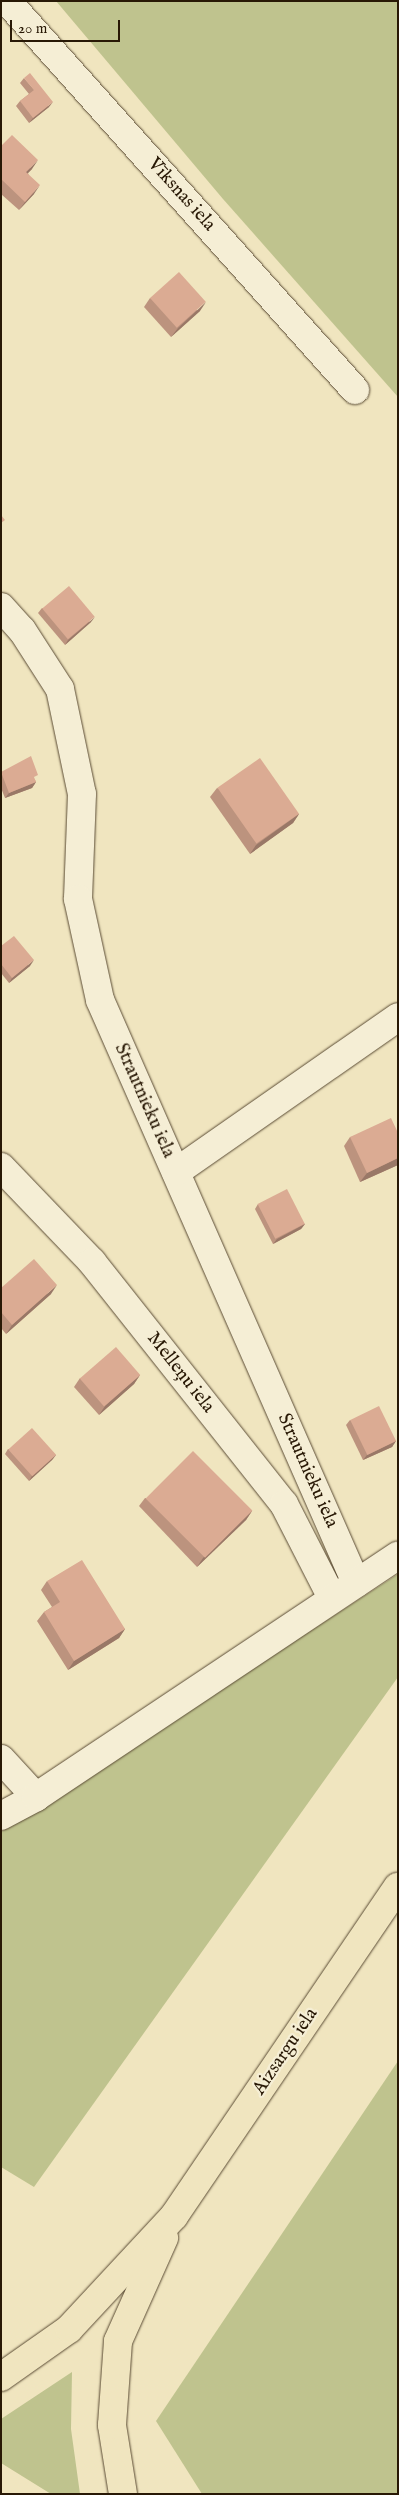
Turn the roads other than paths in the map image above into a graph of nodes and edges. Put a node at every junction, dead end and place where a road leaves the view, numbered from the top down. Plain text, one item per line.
1 (6, 1) edge
2 (355, 390) dead end
3 (1, 607) edge
4 (398, 1017) edge
5 (1, 1167) edge
6 (176, 1172) junction
7 (398, 1556) edge
8 (356, 1583) junction
9 (332, 1598) junction
10 (1, 1759) edge
11 (36, 1797) junction
12 (1, 1816) edge
13 (398, 1887) edge
14 (174, 2216) junction
15 (1, 2377) edge
16 (123, 2494) edge

1 - 2 street, Vīksnas iela
3 - 6 street, Strautnieku iela
4 - 6 street
5 - 9 street, Melleņu iela
6 - 8 street, Strautnieku iela
7 - 8 street
8 - 9 street
9 - 11 street
10 - 11 street
11 - 12 street
13 - 14 highway, Aizsargu iela
14 - 15 highway, Aizsargu iela
14 - 16 highway, Aizsargu iela

